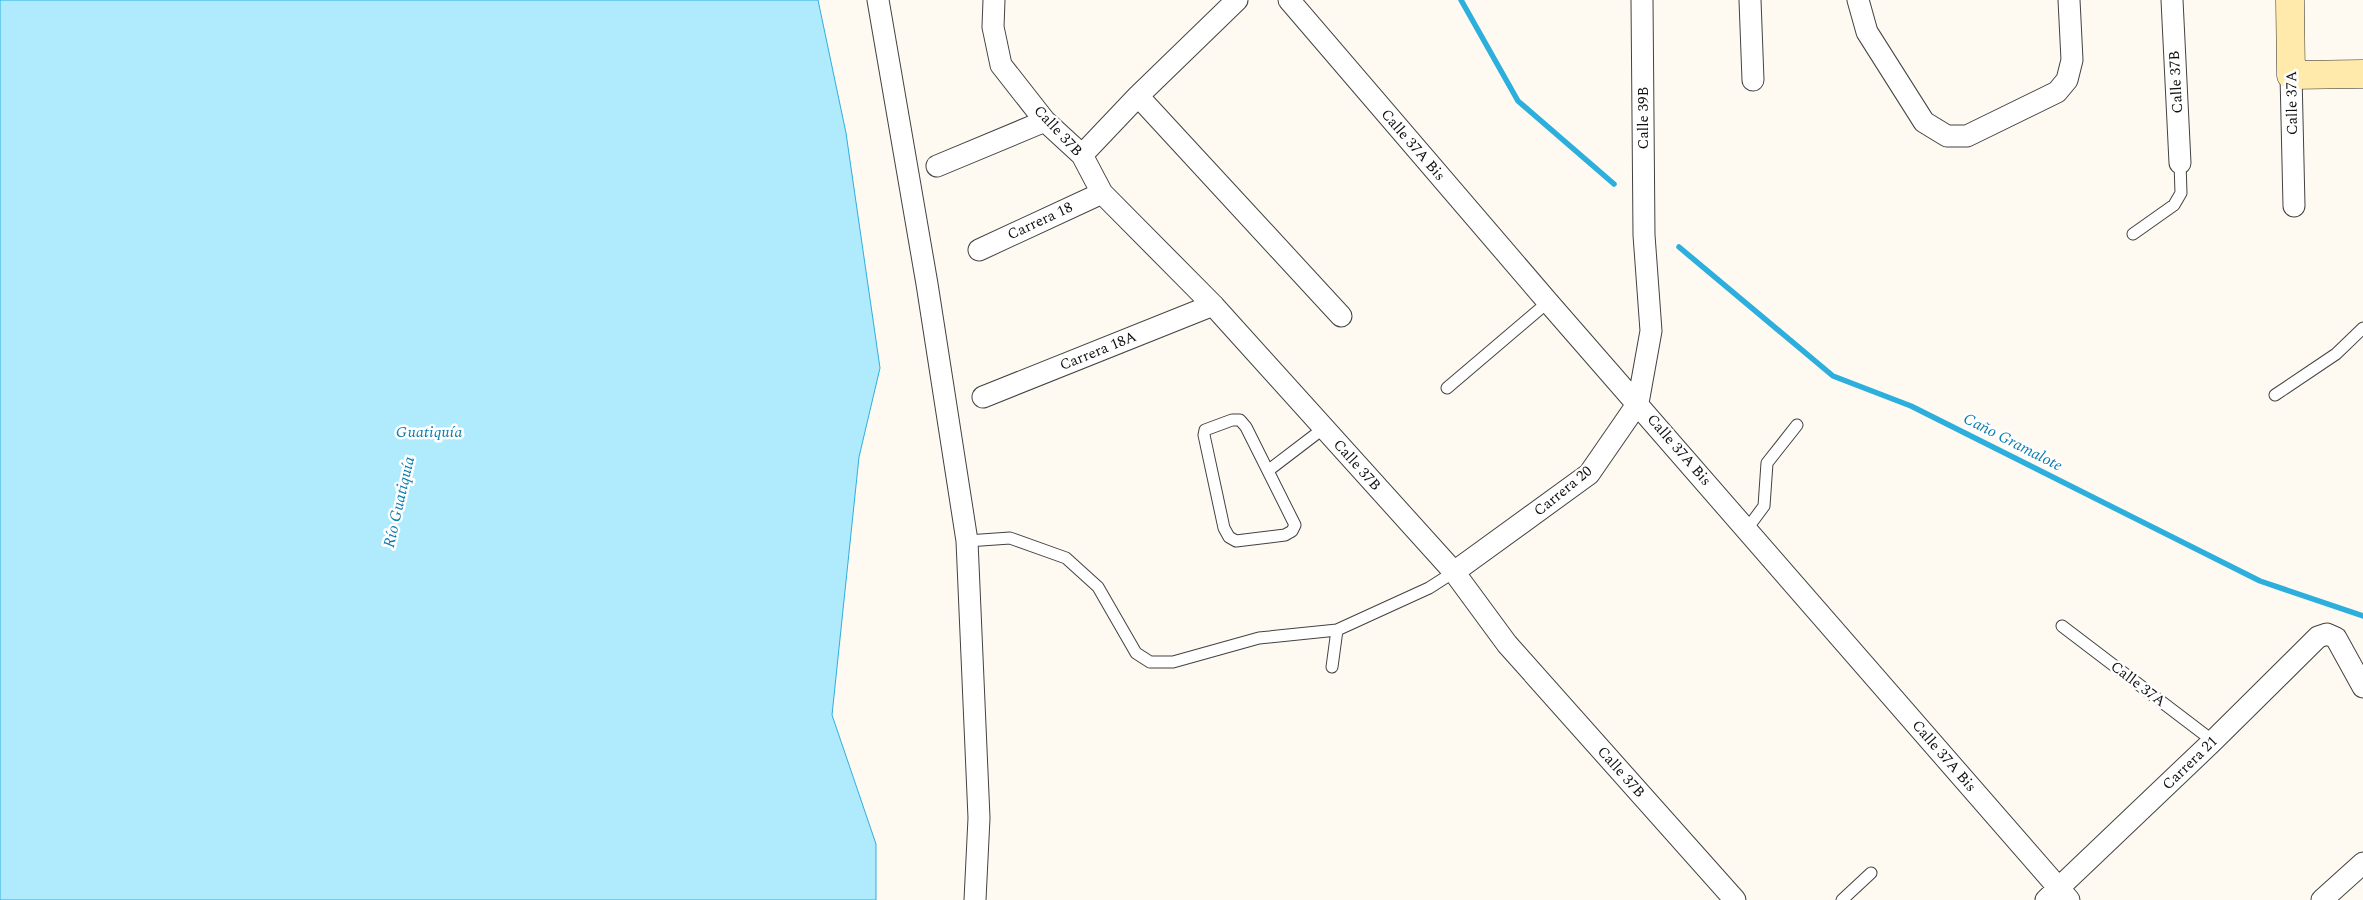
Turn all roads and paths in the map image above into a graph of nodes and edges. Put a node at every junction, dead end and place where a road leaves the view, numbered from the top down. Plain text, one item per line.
1 (878, 0) edge
2 (994, 0) edge
3 (1237, 0) edge
4 (1289, 0) edge
5 (1642, 0) edge
6 (1750, 0) edge
7 (1858, 0) edge
8 (2069, 0) edge
9 (2172, 0) edge
10 (2290, 0) edge
11 (2363, 74) edge
12 (2291, 75) junction
13 (1753, 80) dead end
14 (1138, 96) junction
15 (1045, 121) junction
16 (1082, 155) junction
17 (2180, 163) joint
18 (937, 166) dead end
19 (1102, 193) junction
20 (2294, 206) dead end
21 (2133, 234) dead end
22 (1644, 235) joint
23 (979, 250) dead end
24 (1548, 302) junction
25 (1213, 305) junction
26 (1341, 316) dead end
27 (2363, 328) edge
28 (1447, 388) dead end
29 (2275, 396) dead end
30 (983, 397) dead end
31 (1638, 403) junction
32 (1797, 425) dead end
33 (1324, 428) junction
34 (1269, 470) junction
35 (1747, 529) junction
36 (967, 540) junction
37 (1454, 572) junction
38 (2062, 626) dead end
39 (1337, 630) junction
40 (1332, 667) dead end
41 (2363, 687) edge
42 (2213, 741) junction
43 (2363, 863) edge
44 (1871, 874) dead end
45 (2058, 896) edge
46 (975, 900) edge
47 (1735, 900) edge
48 (1842, 900) edge
49 (2322, 900) edge

1 - 36 street
2 - 15 street, Calle 37B
3 - 14 street
4 - 24 street, Calle 37A Bis
5 - 22 street, Calle 39B
6 - 13 street
7 - 8 street
9 - 17 street, Calle 37B
10 - 12 street, Calle 37A
11 - 12 street
12 - 20 street, Calle 37A
14 - 16 street
14 - 26 street
15 - 16 street, Calle 37B
15 - 18 street
16 - 19 street, Calle 37B
17 - 21 lane
19 - 23 street, Carrera 18
19 - 25 street, Calle 37B
22 - 31 street, Carrera 20
24 - 28 lane
24 - 31 street, Calle 37A Bis
25 - 30 street, Carrera 18A
25 - 33 street, Calle 37B
27 - 29 lane
31 - 35 street, Calle 37A Bis
31 - 37 street, Carrera 20
32 - 35 lane
33 - 34 lane
33 - 37 street, Calle 37B
34 - 34 lane
35 - 45 street, Calle 37A Bis
36 - 39 lane
36 - 46 street
37 - 39 lane
37 - 47 street, Calle 37B
38 - 42 lane, Calle 37A
39 - 40 lane
41 - 42 street, Carrera 21
42 - 45 street, Carrera 21
43 - 49 street
44 - 48 lane

